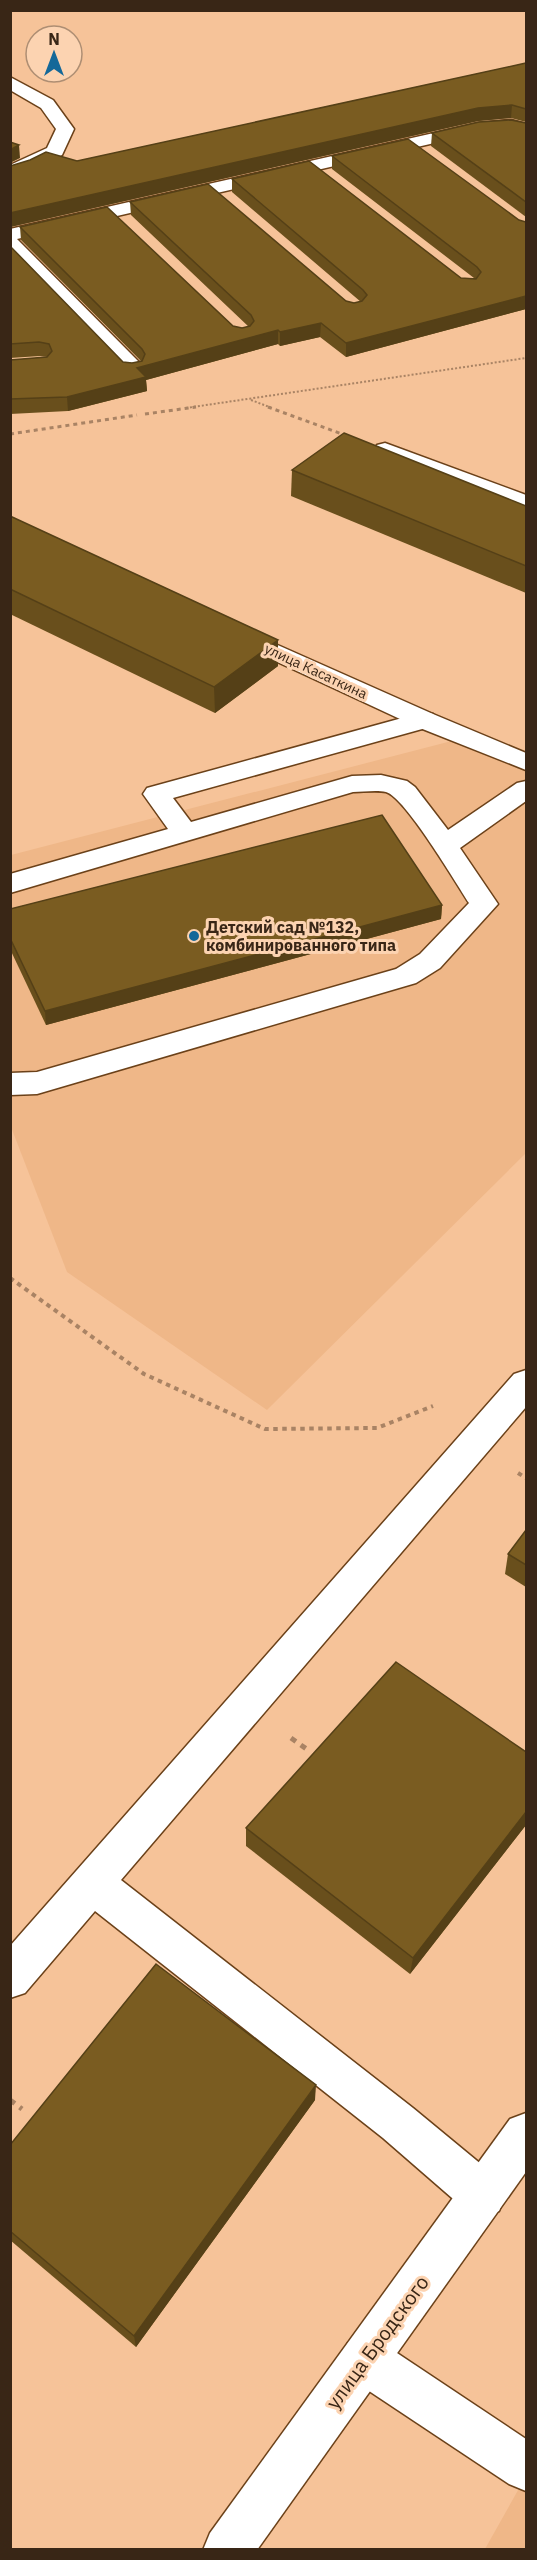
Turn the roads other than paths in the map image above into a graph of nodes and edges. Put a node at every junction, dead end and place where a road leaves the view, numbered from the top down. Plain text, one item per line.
1 (10, 82) edge
2 (526, 130) edge
3 (412, 144) junction
4 (431, 158) edge
5 (314, 166) junction
6 (10, 171) edge
7 (332, 180) edge
8 (213, 189) junction
9 (230, 204) edge
10 (112, 212) junction
11 (129, 228) edge
12 (10, 235) edge
13 (10, 243) edge
14 (133, 369) edge
15 (385, 450) edge
16 (526, 502) edge
17 (217, 625) edge
18 (424, 720) junction
19 (526, 762) edge
20 (526, 789) edge
21 (184, 832) junction
22 (444, 846) junction
23 (10, 884) edge
24 (10, 1084) edge
25 (526, 1384) edge
26 (92, 1883) junction
27 (10, 1977) edge
28 (526, 2135) edge
29 (483, 2195) junction
30 (364, 2360) junction
31 (526, 2468) edge
32 (227, 2550) edge

1 - 6 street
2 - 3 street
3 - 4 street
3 - 5 street
5 - 7 street
5 - 8 street
8 - 9 street
8 - 10 street
10 - 11 street
10 - 12 street
13 - 14 street
15 - 16 street
17 - 18 street, улица Касаткина
18 - 19 street, улица Касаткина
18 - 21 street
20 - 22 street
21 - 22 street
21 - 23 street
22 - 24 street
25 - 26 street
26 - 27 street
26 - 29 street
28 - 29 street, улица Бродского
29 - 30 street, улица Бродского
30 - 31 street
30 - 32 street, улица Бродского

